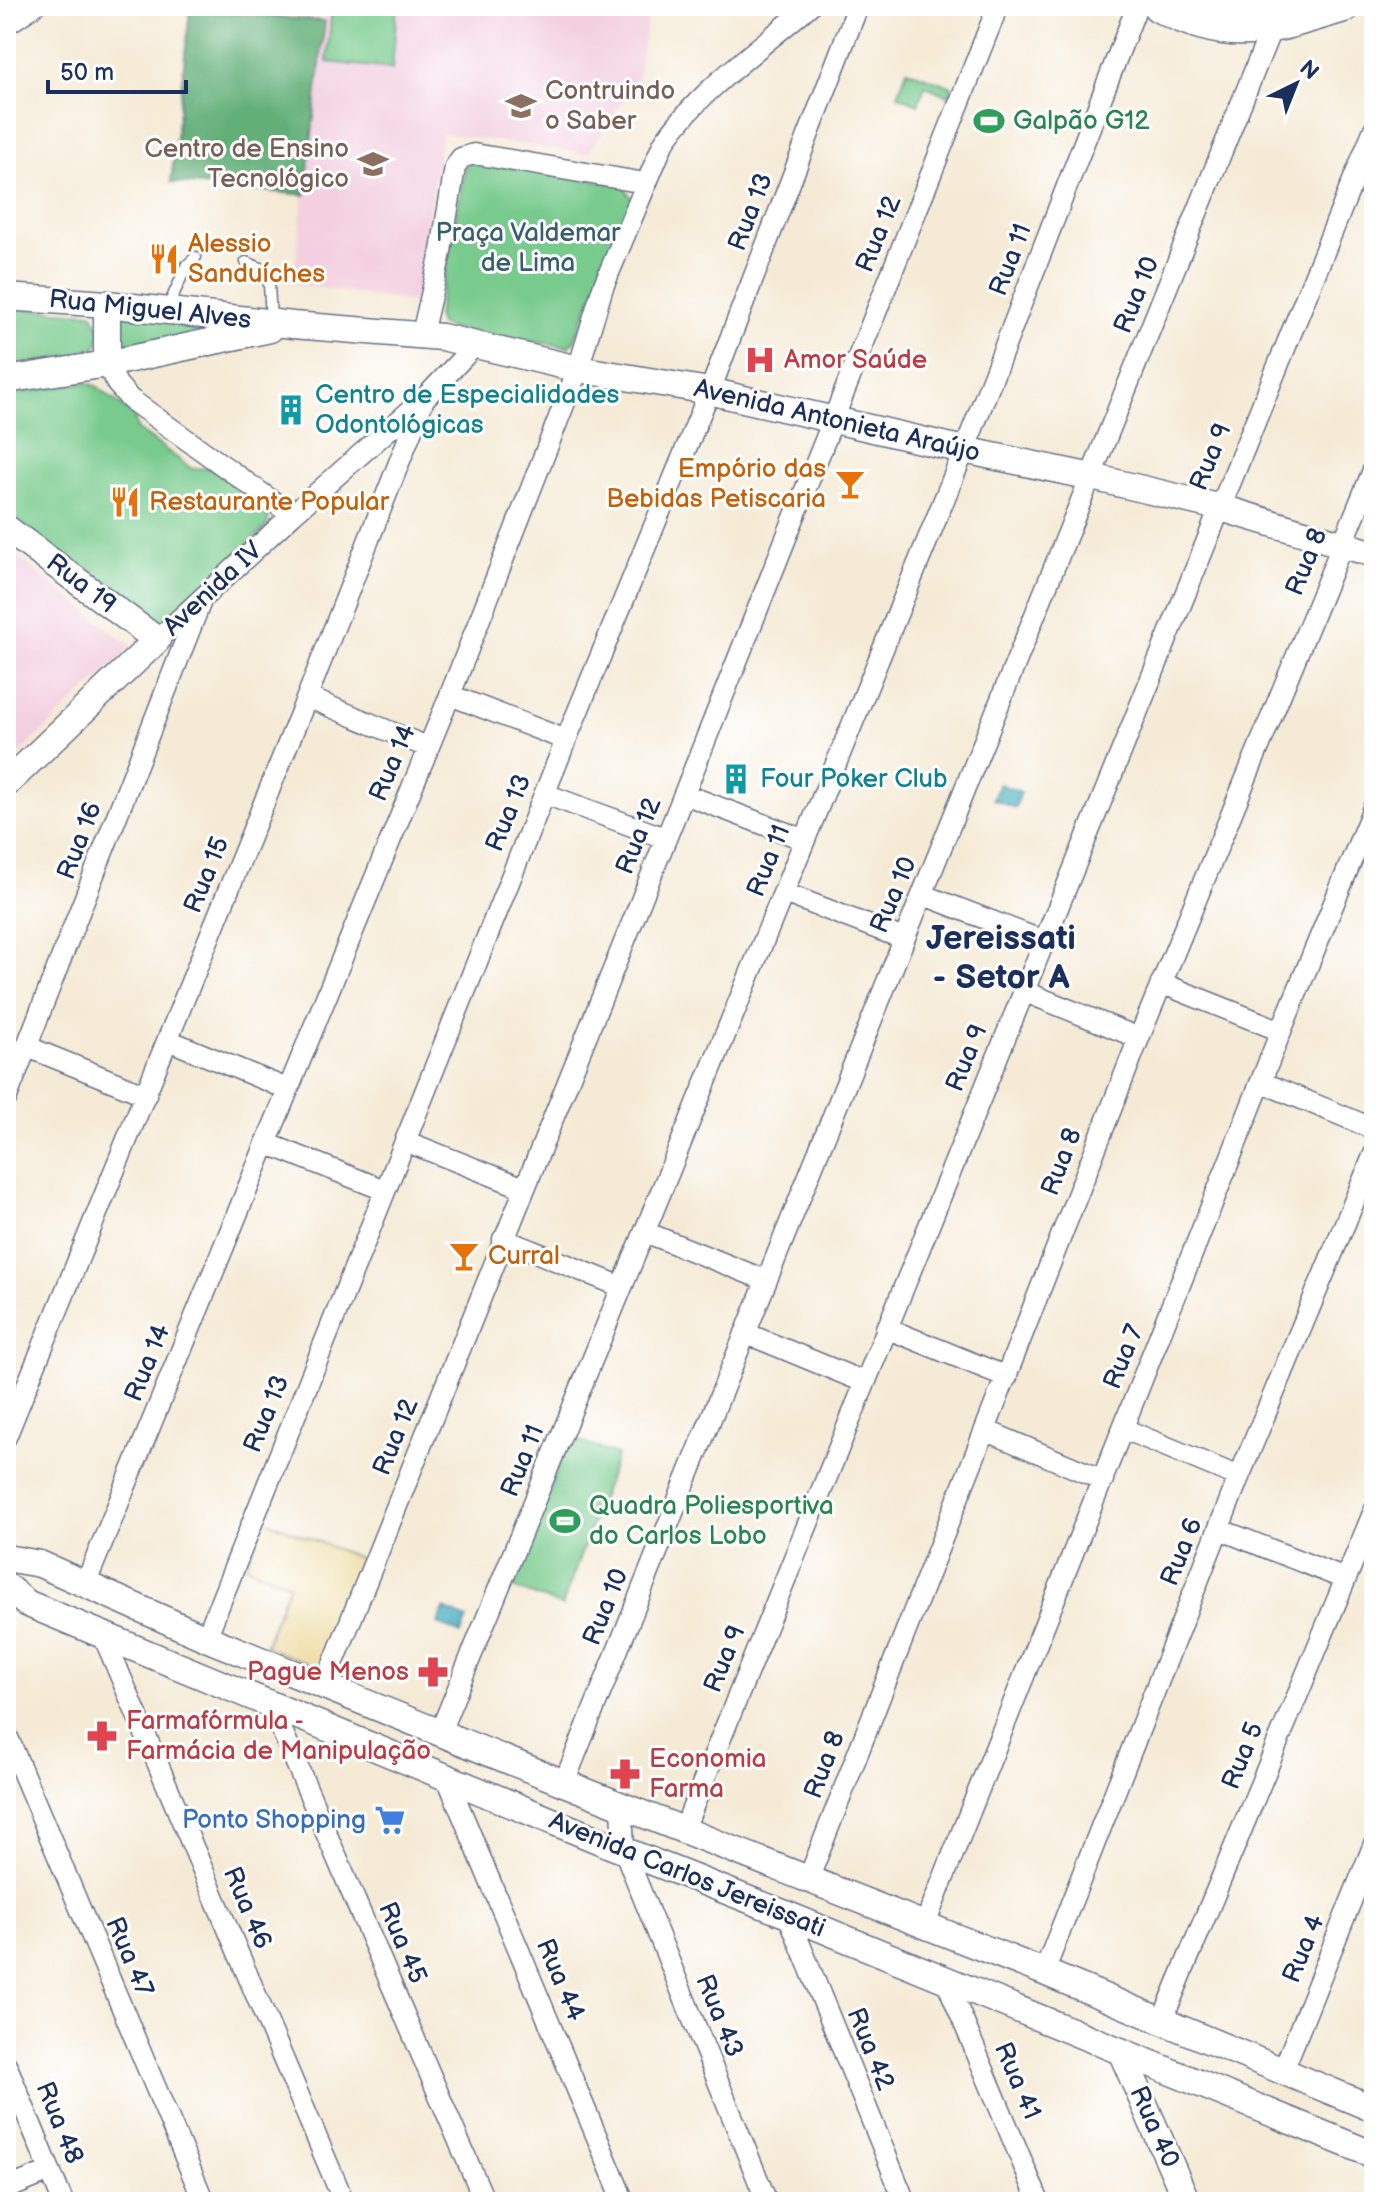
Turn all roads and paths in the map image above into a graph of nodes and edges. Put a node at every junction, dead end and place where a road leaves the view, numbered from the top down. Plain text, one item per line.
1 (34, 6) edge
2 (809, 6) edge
3 (858, 6) edge
4 (998, 6) edge
5 (1137, 6) edge
6 (1159, 6) edge
7 (1344, 6) edge
8 (6, 25) edge
9 (1272, 27) junction
10 (1374, 129) edge
11 (645, 183) junction
12 (196, 257) dead end
13 (246, 262) dead end
14 (6, 297) edge
15 (107, 304) junction
16 (167, 311) junction
17 (282, 324) junction
18 (422, 334) junction
19 (475, 345) junction
20 (107, 364) junction
21 (578, 369) junction
22 (6, 380) edge
23 (709, 391) junction
24 (424, 399) junction
25 (833, 420) junction
26 (964, 450) junction
27 (1374, 468) edge
28 (1092, 477) junction
29 (1218, 507) junction
30 (292, 515) junction
31 (6, 528) edge
32 (1344, 543) junction
33 (1374, 554) edge
34 (201, 601) junction
35 (157, 640) junction
36 (450, 695) junction
37 (307, 697) junction
38 (566, 740) junction
39 (427, 747) junction
40 (6, 784) edge
41 (545, 794) junction
42 (684, 794) junction
43 (1374, 806) edge
44 (665, 838) junction
45 (805, 840) junction
46 (784, 893) junction
47 (924, 895) junction
48 (904, 939) junction
49 (1043, 941) junction
50 (1161, 983) junction
51 (1023, 991) junction
52 (1281, 1031) junction
53 (1139, 1038) junction
54 (168, 1040) junction
55 (28, 1047) junction
56 (1261, 1082) junction
57 (287, 1089) junction
58 (146, 1095) junction
59 (6, 1099) edge
60 (1374, 1129) edge
61 (405, 1141) junction
62 (266, 1143) junction
63 (1374, 1154) edge
64 (524, 1188) junction
65 (384, 1190) junction
66 (645, 1232) junction
67 (503, 1239) junction
68 (765, 1280) junction
69 (622, 1287) junction
70 (886, 1328) junction
71 (745, 1333) junction
72 (1007, 1377) junction
73 (864, 1382) junction
74 (1124, 1429) junction
75 (985, 1430) junction
76 (6, 1437) edge
77 (1239, 1477) junction
78 (1103, 1480) junction
79 (1374, 1511) edge
80 (1219, 1529) junction
81 (1370, 1533) edge
82 (6, 1558) edge
83 (1345, 1579) junction
84 (85, 1585) junction
85 (6, 1586) edge
86 (103, 1635) junction
87 (206, 1638) junction
88 (325, 1684) junction
89 (271, 1705) junction
90 (440, 1732) junction
91 (6, 1733) edge
92 (447, 1778) junction
93 (564, 1783) junction
94 (622, 1806) junction
95 (684, 1829) junction
96 (1374, 1844) edge
97 (624, 1850) junction
98 (808, 1880) junction
99 (788, 1915) junction
100 (924, 1927) junction
101 (1044, 1972) junction
102 (946, 1980) junction
103 (1162, 2021) junction
104 (1121, 2051) junction
105 (6, 2064) edge
106 (1282, 2073) junction
107 (1374, 2109) edge
108 (1374, 2155) edge
109 (50, 2171) junction
110 (6, 2189) edge
111 (200, 2201) edge
112 (63, 2202) edge
113 (344, 2202) edge
114 (485, 2202) edge
115 (624, 2202) edge
116 (767, 2202) edge
117 (905, 2202) edge
118 (1039, 2202) edge
119 (1187, 2202) edge

1 - 8 street
2 - 11 street, Rua 14
3 - 23 street, Rua 13
4 - 25 street, Rua 12
5 - 26 street, Rua 11
6 - 9 main road
7 - 9 main road
9 - 28 street, Rua 10
10 - 29 street, Rua 9
11 - 18 street
11 - 21 street, Rua 14
12 - 16 lane
13 - 17 lane
14 - 15 street, Rua Miguel Alves
15 - 16 street, Rua Miguel Alves
15 - 20 street
16 - 17 street, Rua Miguel Alves
17 - 18 street, Avenida Antonieta Araújo
17 - 20 street
18 - 19 street, Avenida Antonieta Araújo
19 - 21 street, Avenida Antonieta Araújo
19 - 24 street, Rua 15
20 - 22 street
20 - 30 street
21 - 23 street, Avenida Antonieta Araújo
21 - 36 street, Rua 14
23 - 25 street, Avenida Antonieta Araújo
23 - 38 street, Rua 13
24 - 30 street, Avenida IV
24 - 37 street, Rua 15
25 - 26 street, Avenida Antonieta Araújo
25 - 42 street, Rua 12
26 - 28 street, Avenida Antonieta Araújo
26 - 45 street, Rua 11
27 - 32 street, Rua 8
28 - 29 street, Avenida Antonieta Araújo
28 - 47 street, Rua 10
29 - 32 street, Avenida Antonieta Araújo
29 - 49 street, Rua 9
30 - 34 street, Avenida IV
31 - 35 street, Rua 19
32 - 33 street, Avenida Antonieta Araújo
32 - 50 street, Rua 8
34 - 35 street, Avenida IV
34 - 55 street, Rua 16
35 - 40 street, Avenida IV
36 - 38 street
36 - 39 street, Rua 14
37 - 39 street
37 - 54 street, Rua 15
38 - 41 street, Rua 13
39 - 57 street, Rua 14
41 - 44 street
41 - 61 street, Rua 13
42 - 44 street, Rua 12
42 - 45 street
43 - 52 street, Rua 7
44 - 64 street, Rua 12
45 - 46 street, Rua 11
46 - 48 street
46 - 66 street, Rua 11
47 - 48 street, Rua 10
47 - 49 street
48 - 68 street, Rua 10
49 - 51 street, Rua 9
50 - 52 street
50 - 53 street, Rua 8
51 - 53 street
51 - 70 street, Rua 9
52 - 56 street, Rua 7
53 - 72 street, Rua 8
54 - 57 street
54 - 58 street, Rua 15
55 - 58 street
55 - 59 street, Rua 16
56 - 60 street
56 - 74 street, Rua 7
57 - 62 street, Rua 14
58 - 76 street, Rua 15
61 - 64 street
61 - 65 street, Rua 13
62 - 65 street
62 - 84 street, Rua 14
63 - 77 street, Rua 6
64 - 67 street, Rua 12
65 - 87 street, Rua 13
66 - 68 street
66 - 69 street, Rua 11
67 - 69 street
67 - 88 street, Rua 12
68 - 71 street, Rua 10
69 - 90 street, Rua 11
70 - 72 street
70 - 73 street, Rua 9
71 - 73 street
71 - 93 street, Rua 10
72 - 75 street, Rua 8
73 - 95 street, Rua 9
74 - 77 street
74 - 78 street, Rua 7
75 - 78 street
75 - 98 street, Rua 8
77 - 80 street, Rua 6
78 - 100 street, Rua 7
79 - 81 street, Rua 5
80 - 83 street
80 - 101 street, Rua 6
81 - 83 street, Rua 5
82 - 84 street, Avenida Carlos Jereissati
83 - 103 street, Rua 5
84 - 87 street, Avenida Carlos Jereissati
85 - 86 street, Avenida Carlos Jereissati
86 - 89 street, Avenida Carlos Jereissati
86 - 113 street, Rua 46
87 - 88 street, Avenida Carlos Jereissati
88 - 90 street, Avenida Carlos Jereissati
89 - 92 street, Avenida Carlos Jereissati
89 - 114 street, Rua 45
90 - 93 street, Avenida Carlos Jereissati
91 - 111 street, Rua 47
92 - 97 street, Avenida Carlos Jereissati
92 - 115 street, Rua 44
93 - 94 street, Avenida Carlos Jereissati
94 - 95 street, Avenida Carlos Jereissati
94 - 97 street, Rua 43
95 - 98 street, Avenida Carlos Jereissati
96 - 106 street, Rua 4
97 - 99 street, Avenida Carlos Jereissati
97 - 116 street, Rua 43
98 - 100 street, Avenida Carlos Jereissati
99 - 102 street, Avenida Carlos Jereissati
99 - 117 street, Rua 42
100 - 101 street, Avenida Carlos Jereissati
101 - 103 street, Avenida Carlos Jereissati
102 - 104 street, Avenida Carlos Jereissati
102 - 118 street, Rua 41
103 - 106 street, Avenida Carlos Jereissati
104 - 108 street, Avenida Carlos Jereissati
104 - 119 street, Rua 40
105 - 109 street, Rua 48
106 - 107 street, Avenida Carlos Jereissati
109 - 110 street
109 - 112 street, Rua 48

